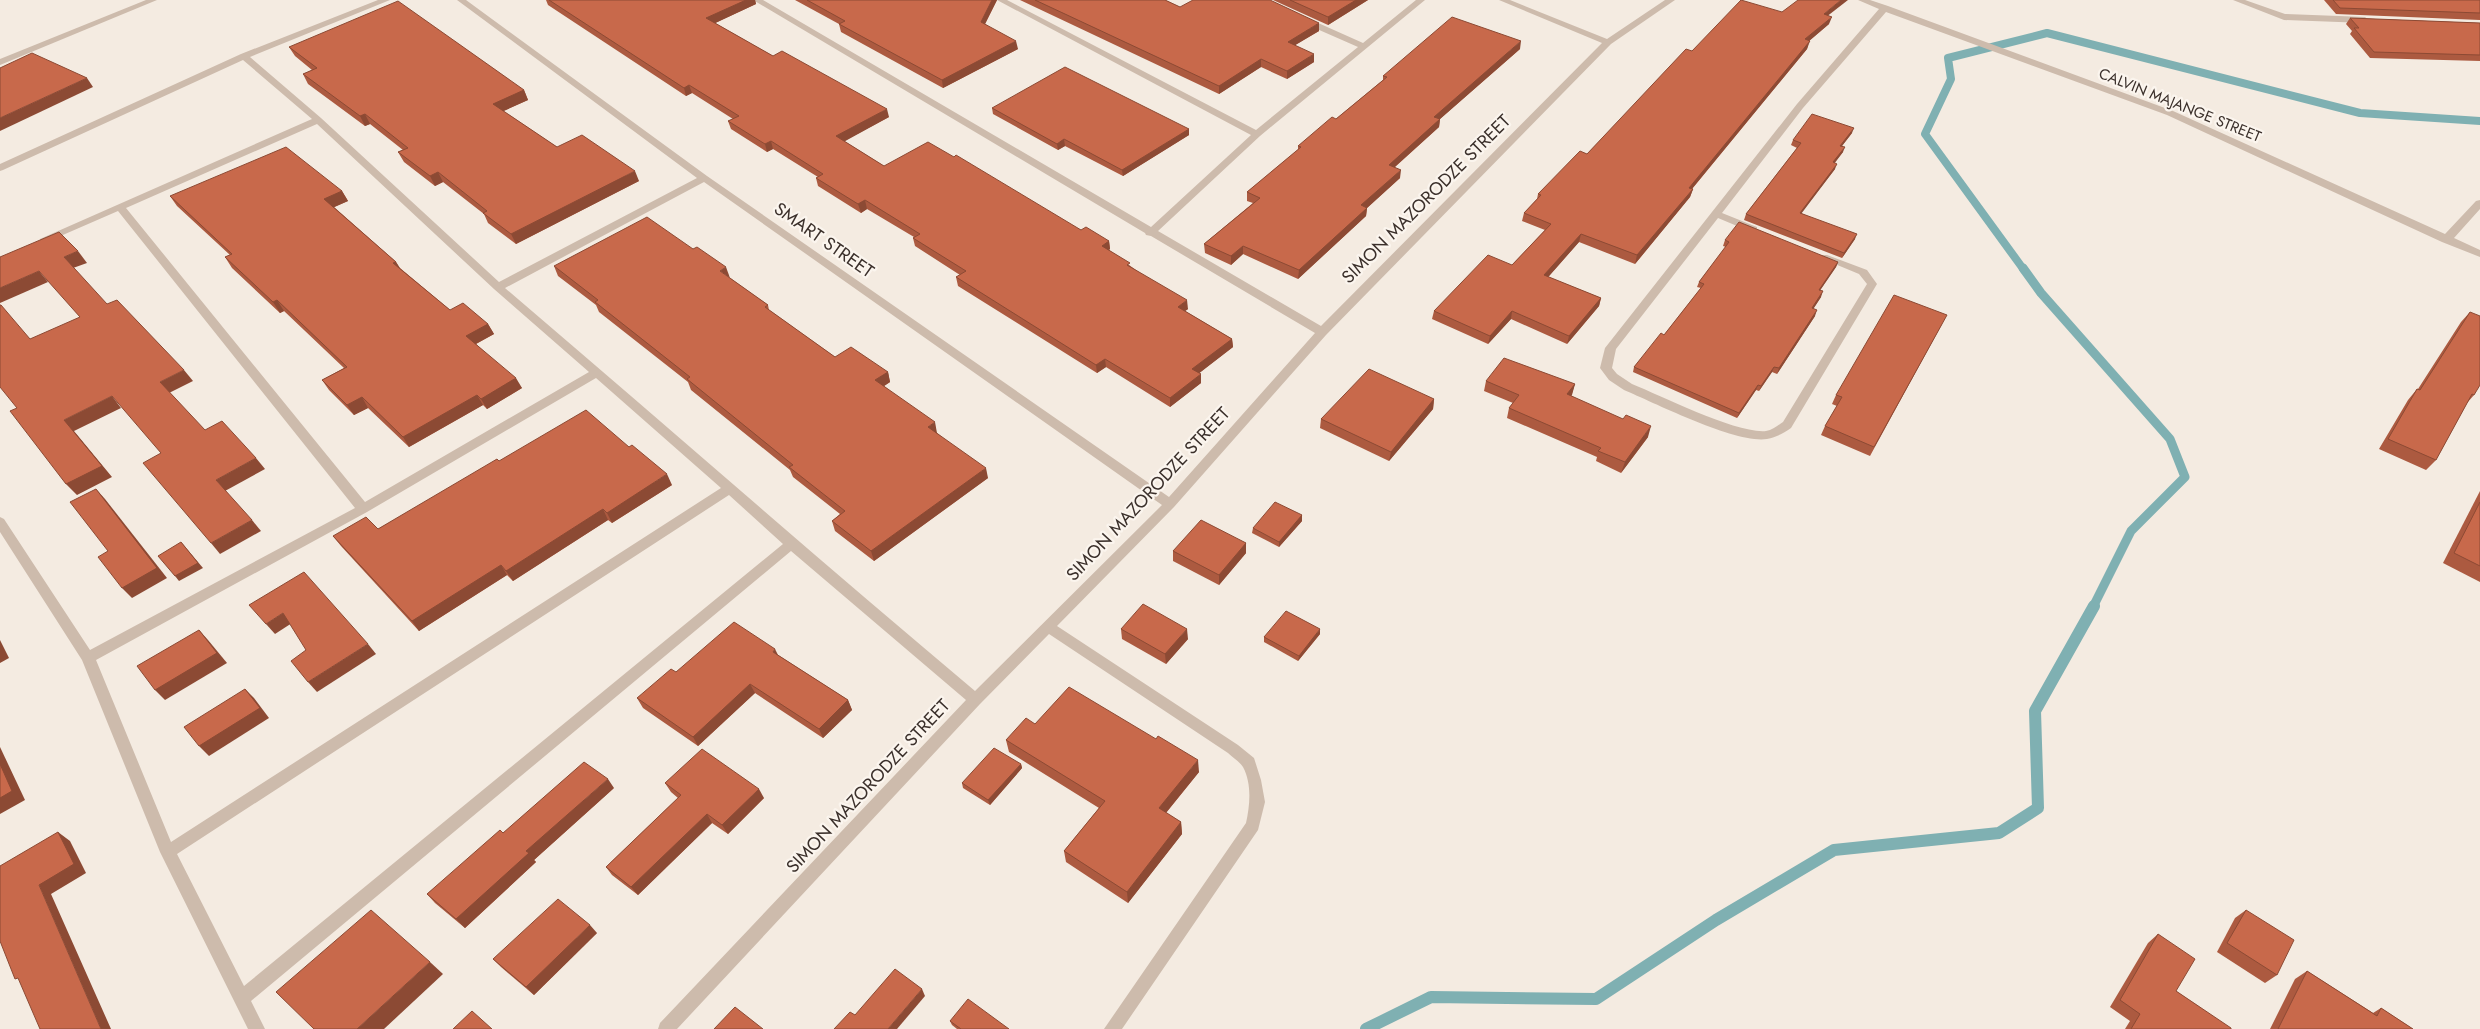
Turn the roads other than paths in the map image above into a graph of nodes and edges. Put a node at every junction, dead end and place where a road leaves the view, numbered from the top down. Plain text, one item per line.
1 (153, 0) edge
2 (386, 0) edge
3 (461, 0) edge
4 (757, 0) edge
5 (1002, 0) edge
6 (1421, 0) edge
7 (1504, 0) edge
8 (1672, 0) edge
9 (1862, 0) edge
10 (2237, 0) edge
11 (1885, 8) junction
12 (1296, 16) edge
13 (2373, 20) edge
14 (1608, 42) junction
15 (1365, 47) junction
16 (244, 56) junction
17 (0, 62) edge
18 (318, 120) junction
19 (1257, 134) junction
20 (0, 168) edge
21 (704, 178) junction
22 (2480, 203) edge
23 (120, 207) junction
24 (1716, 214) junction
25 (1762, 232) edge
26 (1150, 233) junction
27 (2446, 240) junction
28 (34, 243) edge
29 (1808, 250) edge
30 (2480, 254) edge
31 (498, 287) junction
32 (1322, 332) junction
33 (597, 372) junction
34 (730, 488) junction
35 (1170, 504) junction
36 (363, 509) junction
37 (0, 522) edge
38 (791, 544) junction
39 (1048, 627) junction
40 (88, 658) junction
41 (975, 700) junction
42 (168, 852) junction
43 (241, 999) junction
44 (257, 1029) edge
45 (666, 1029) edge
46 (1112, 1029) edge

1 - 17 street
2 - 16 street
3 - 21 street, SMART STREET
4 - 26 street
5 - 19 street
6 - 15 street
7 - 14 street
8 - 14 street, SIMON MAZORODZE STREET
9 - 11 street, CALVIN MAJANGE STREET
10 - 13 street
11 - 24 street
11 - 27 street, CALVIN MAJANGE STREET
12 - 15 street
14 - 32 street, SIMON MAZORODZE STREET
15 - 19 street
16 - 18 street
16 - 20 street
18 - 23 street
18 - 31 street
19 - 26 street
21 - 31 street
21 - 35 street, SMART STREET
22 - 27 street
23 - 28 street
23 - 36 street
24 - 25 street
24 - 29 street
26 - 32 street
27 - 30 street, CALVIN MAJANGE STREET
31 - 33 street
32 - 35 street, SIMON MAZORODZE STREET
33 - 34 street
33 - 36 street
34 - 38 street
34 - 42 street
35 - 39 street, SIMON MAZORODZE STREET
36 - 40 street
37 - 40 street
38 - 41 street
38 - 43 street
39 - 41 street, SIMON MAZORODZE STREET
39 - 46 street
40 - 42 street
41 - 45 street, SIMON MAZORODZE STREET
42 - 43 street
43 - 44 street

